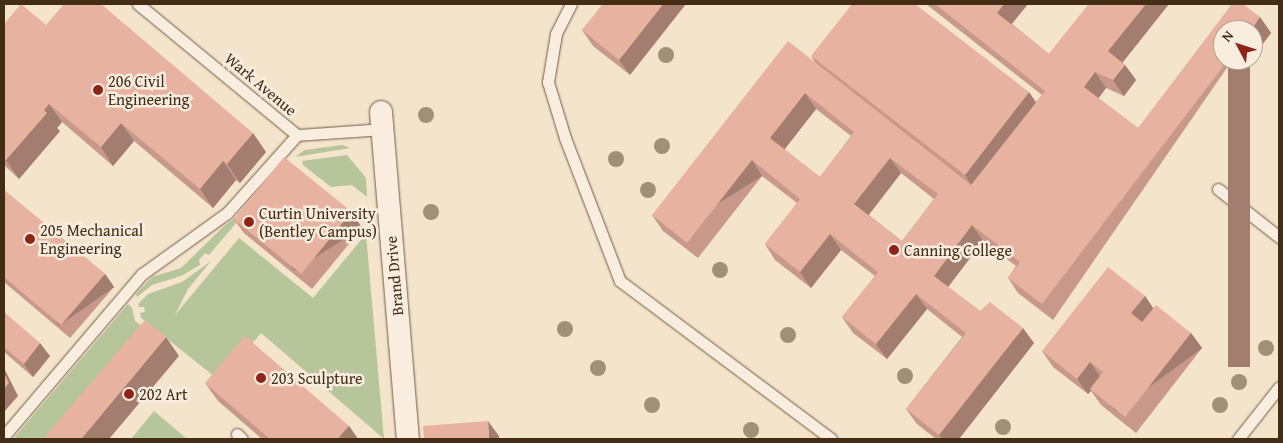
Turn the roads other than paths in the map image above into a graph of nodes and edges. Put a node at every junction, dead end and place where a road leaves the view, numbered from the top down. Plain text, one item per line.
1 (138, 4) edge
2 (571, 4) edge
3 (382, 120) joint
4 (297, 135) junction
5 (1218, 189) dead end
6 (1279, 237) edge
7 (1279, 387) edge
8 (4, 436) edge
9 (408, 439) edge
10 (831, 439) edge
11 (1238, 439) edge

1 - 4 lane, Wark Avenue
2 - 10 lane
3 - 4 lane, Wark Avenue
3 - 9 street, Brand Drive
4 - 8 lane
5 - 6 lane
7 - 11 lane

